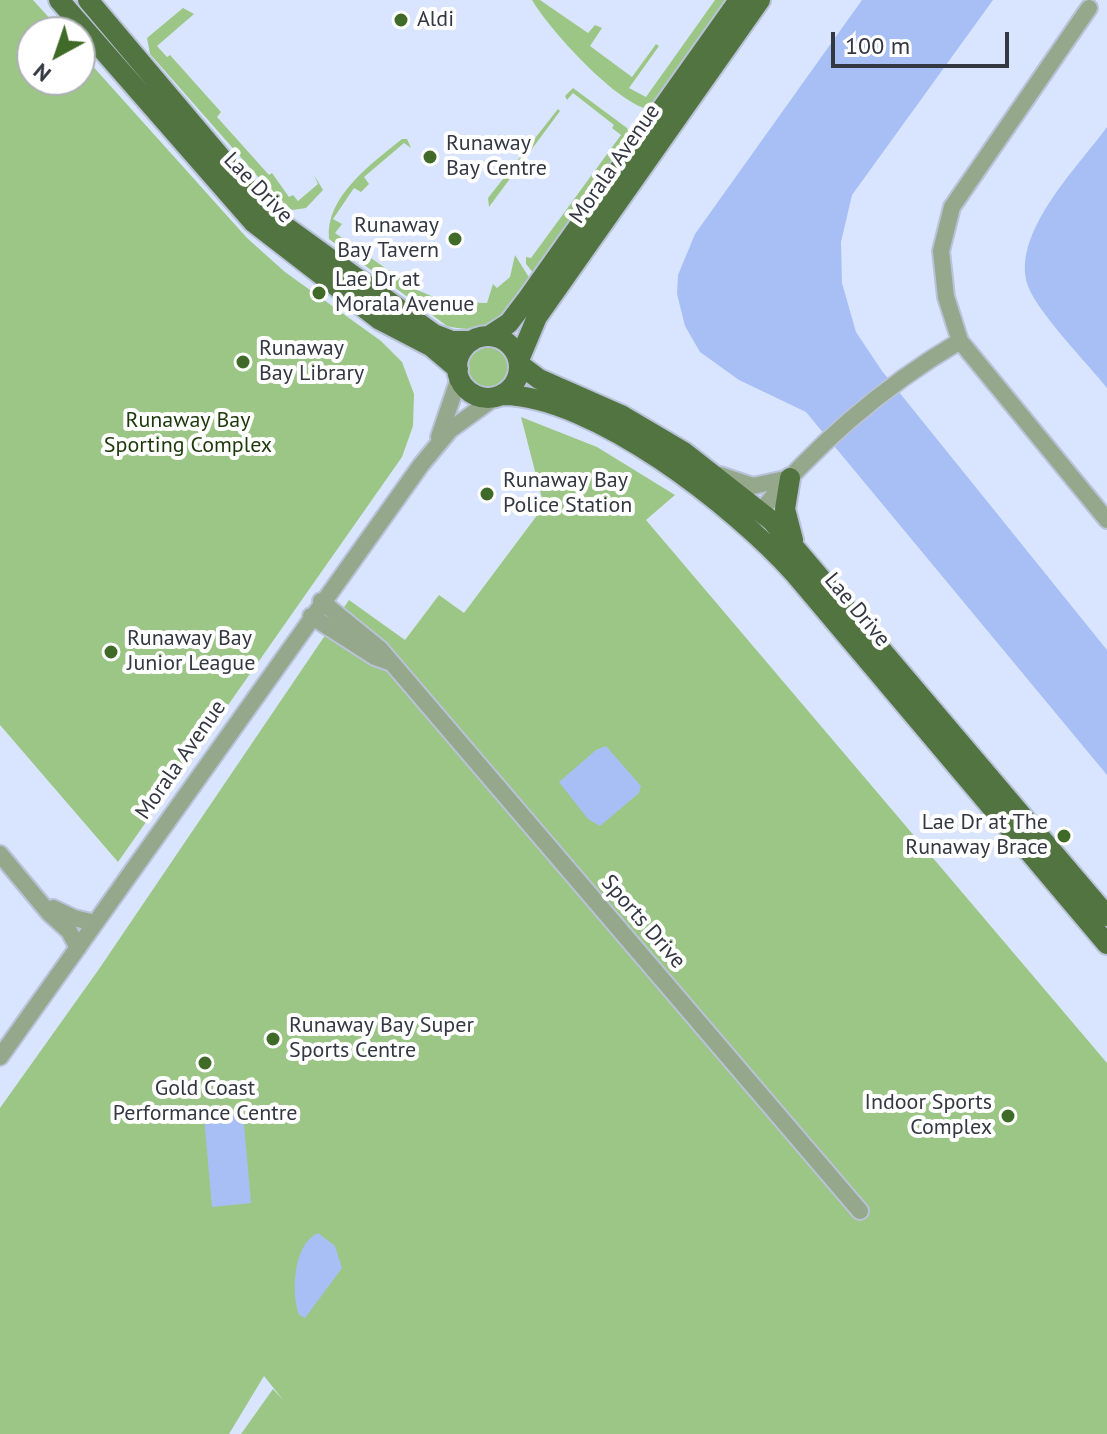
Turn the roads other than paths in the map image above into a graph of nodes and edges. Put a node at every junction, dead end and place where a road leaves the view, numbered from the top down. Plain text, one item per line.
1 (59, 0) edge
2 (88, 0) edge
3 (739, 0) edge
4 (760, 0) edge
5 (1089, 8) dead end
6 (480, 339) junction
7 (960, 341) junction
8 (519, 362) junction
9 (458, 374) junction
10 (499, 396) junction
11 (431, 453) junction
12 (711, 471) junction
13 (790, 478) junction
14 (754, 519) junction
15 (1107, 520) edge
16 (795, 545) junction
17 (321, 601) junction
18 (311, 616) junction
19 (391, 663) junction
20 (0, 854) edge
21 (35, 896) junction
22 (1107, 916) edge
23 (95, 923) junction
24 (1107, 944) edge
25 (78, 948) junction
26 (0, 1057) edge
27 (860, 1211) dead end

1 - 9 main road, Lae Drive
2 - 6 main road, Lae Drive
3 - 6 main road, Morala Avenue
4 - 8 main road, Morala Avenue
5 - 7 street
6 - 8 main road
6 - 9 main road
7 - 13 street
7 - 15 street
8 - 10 main road
8 - 12 main road, Lae Drive
9 - 10 main road
9 - 11 street, Morala Avenue
10 - 11 street, Morala Avenue
10 - 14 main road, Lae Drive
11 - 17 street, Morala Avenue
12 - 13 street
12 - 14 main road, Lae Drive
13 - 14 street
13 - 16 main road
14 - 16 main road, Lae Drive
14 - 24 main road, Lae Drive
16 - 22 main road, Lae Drive
17 - 18 street, Morala Avenue
17 - 19 street, Sports Drive
18 - 19 street, Sports Drive
18 - 23 street, Morala Avenue
19 - 27 street, Sports Drive
20 - 21 street
21 - 23 street
21 - 25 street
23 - 25 street, Morala Avenue
25 - 26 street, Morala Avenue

